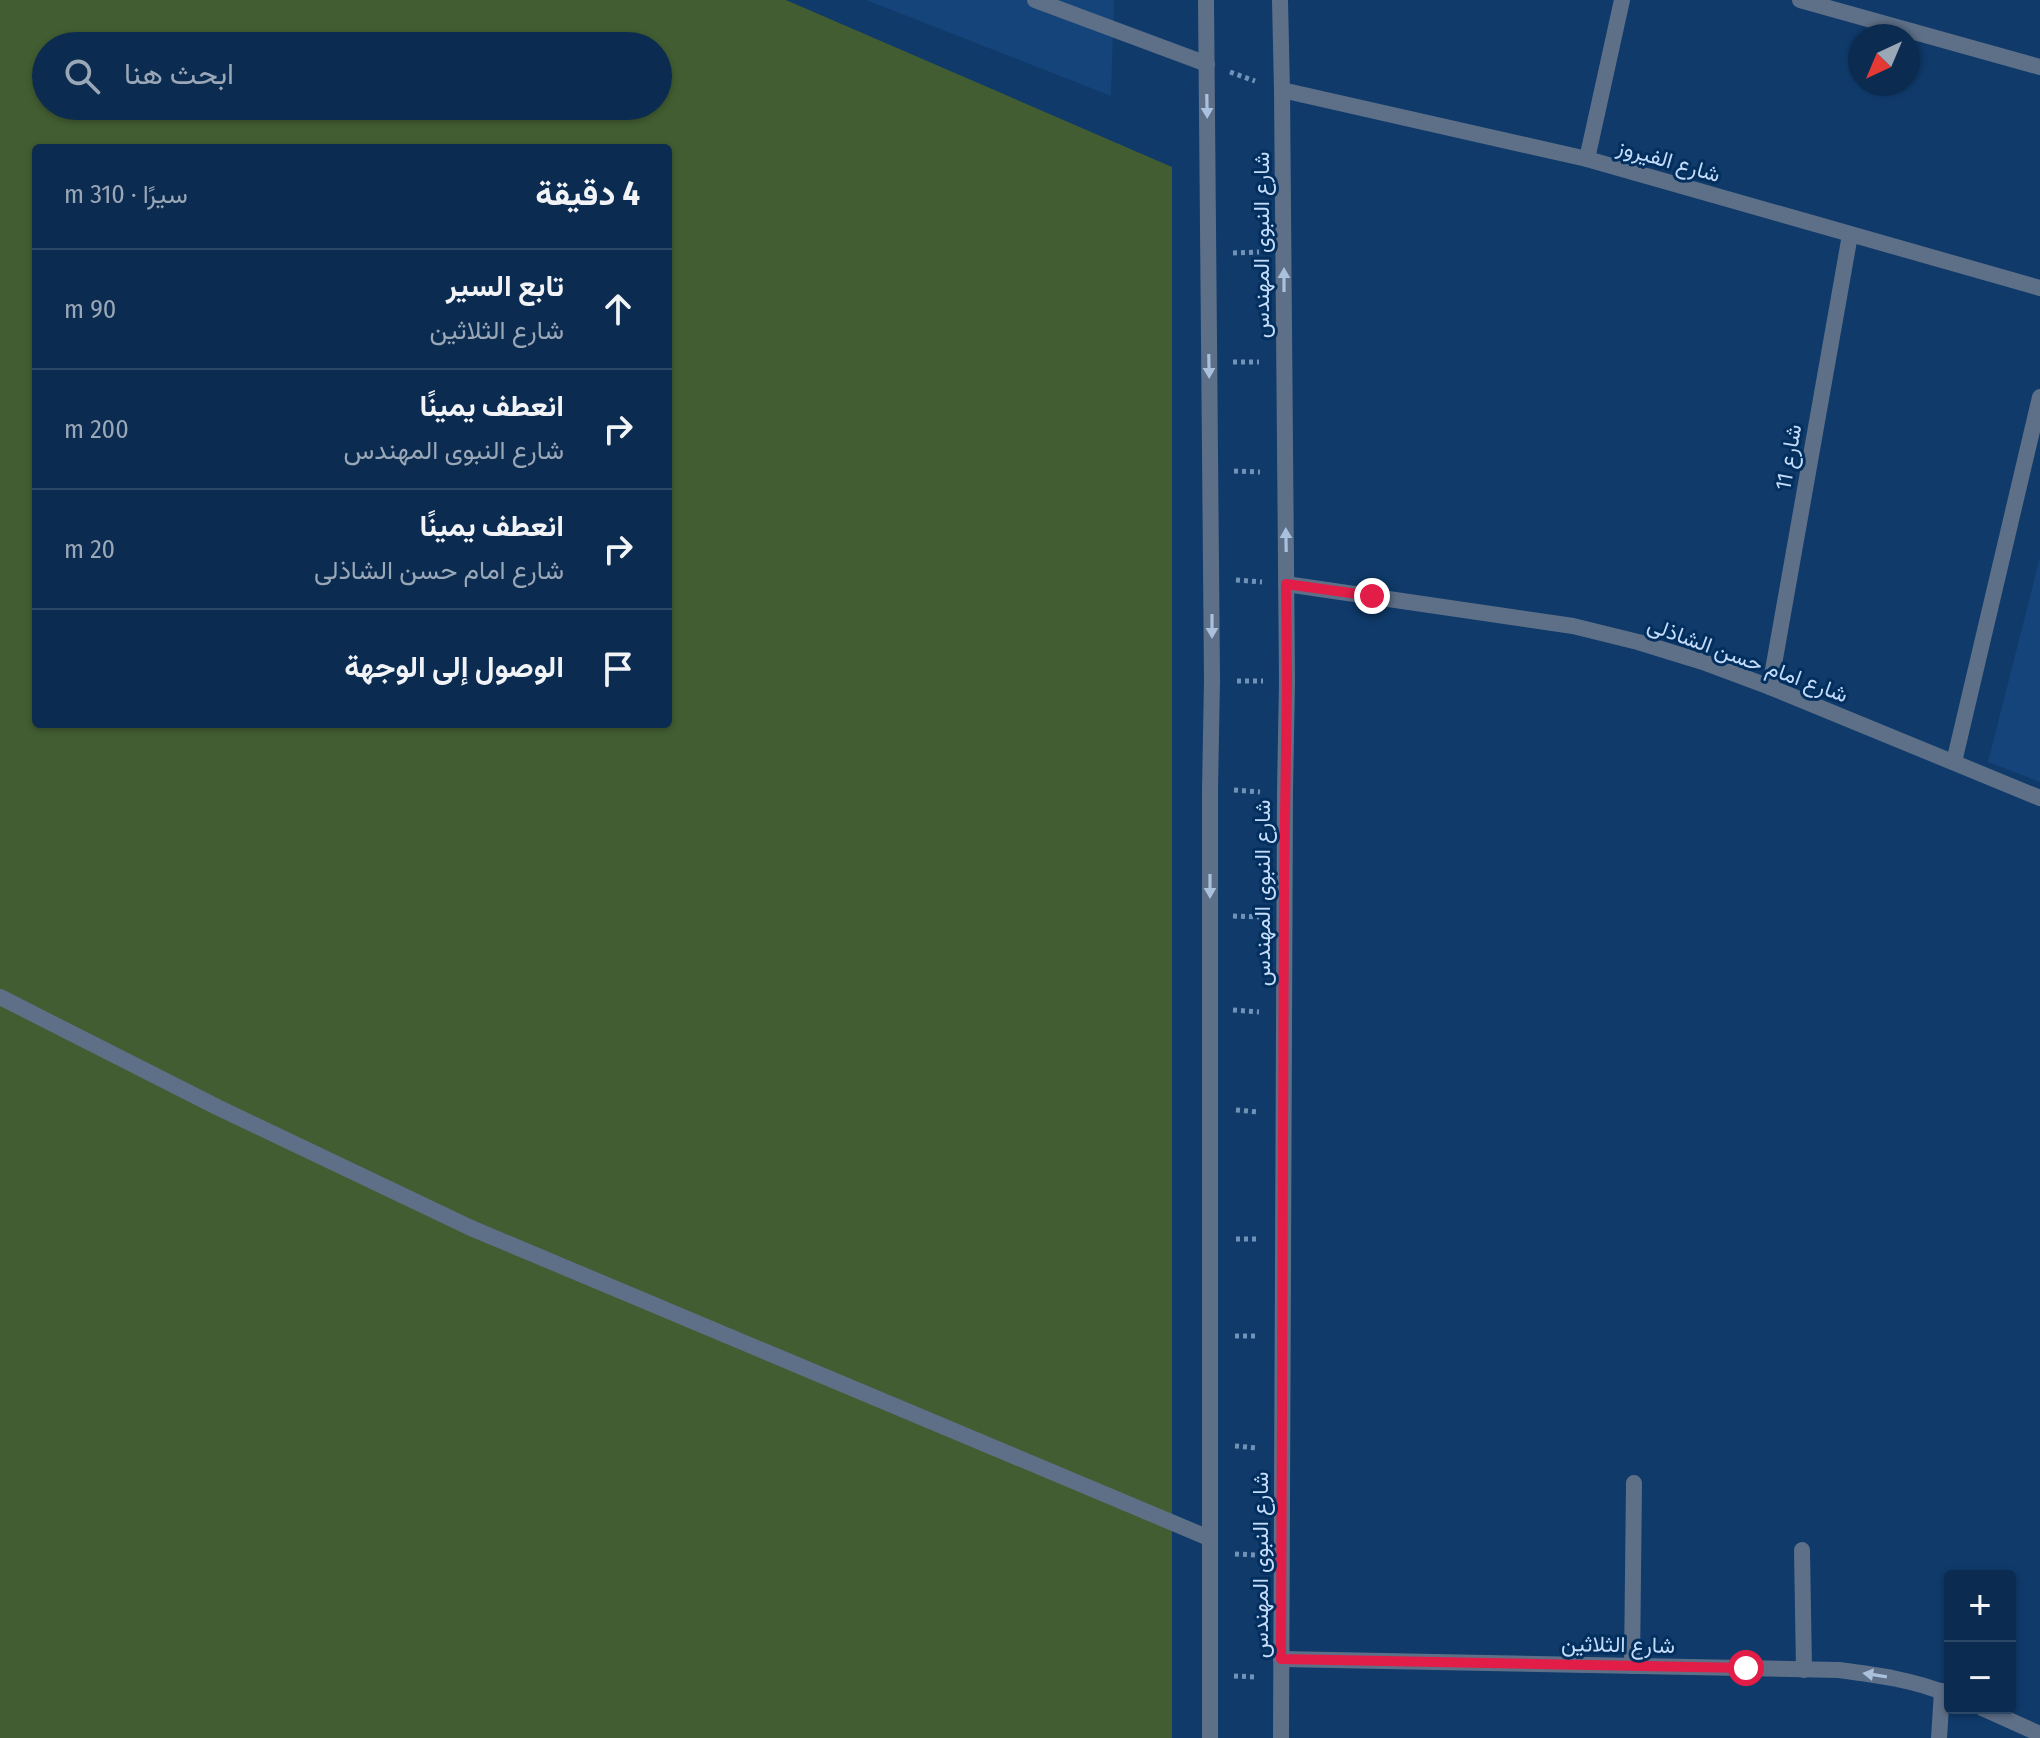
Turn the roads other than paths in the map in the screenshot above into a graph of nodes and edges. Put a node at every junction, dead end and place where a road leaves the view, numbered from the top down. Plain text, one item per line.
1 (1035, 0) edge
2 (1206, 0) edge
3 (1280, 0) edge
4 (1622, 0) edge
5 (1800, 0) edge
6 (1207, 64) junction
7 (2040, 67) edge
8 (1282, 90) junction
9 (1587, 159) junction
10 (1850, 235) junction
11 (2040, 288) edge
12 (2040, 397) edge
13 (1286, 584) junction
14 (1770, 687) junction
15 (1954, 762) junction
16 (2040, 798) edge
17 (0, 997) edge
18 (1634, 1483) dead end
19 (1209, 1545) junction
20 (1802, 1550) dead end
21 (1281, 1659) junction
22 (1632, 1666) junction
23 (1804, 1670) junction
24 (1944, 1692) edge
25 (1944, 1706) edge
26 (1995, 1714) edge
27 (2040, 1734) edge
28 (1210, 1738) edge
29 (1281, 1738) edge
30 (1939, 1738) edge

1 - 6 street
2 - 6 street
3 - 8 street, شارع النبوى المهندس
4 - 9 street
5 - 7 street
6 -> 19 street
8 - 9 street, شارع الفيروز
13 -> 8 street, شارع النبوى المهندس
9 - 10 street, شارع الفيروز
10 - 11 street, شارع الفيروز
10 - 14 street, شارع 11
12 - 15 street
13 - 14 street, شارع امام حسن الشاذلى
13 - 21 street, شارع النبوى المهندس
14 - 15 street, شارع امام حسن الشاذلى
15 - 16 street, شارع امام حسن الشاذلى
17 - 19 street
18 - 22 street
19 - 28 street
20 - 23 street
21 - 22 street, شارع الثلاثين
21 - 29 street, شارع النبوى المهندس
22 - 23 street, شارع الثلاثين
24 -> 23 street, شارع الثلاثين
25 - 30 street
26 - 27 street

